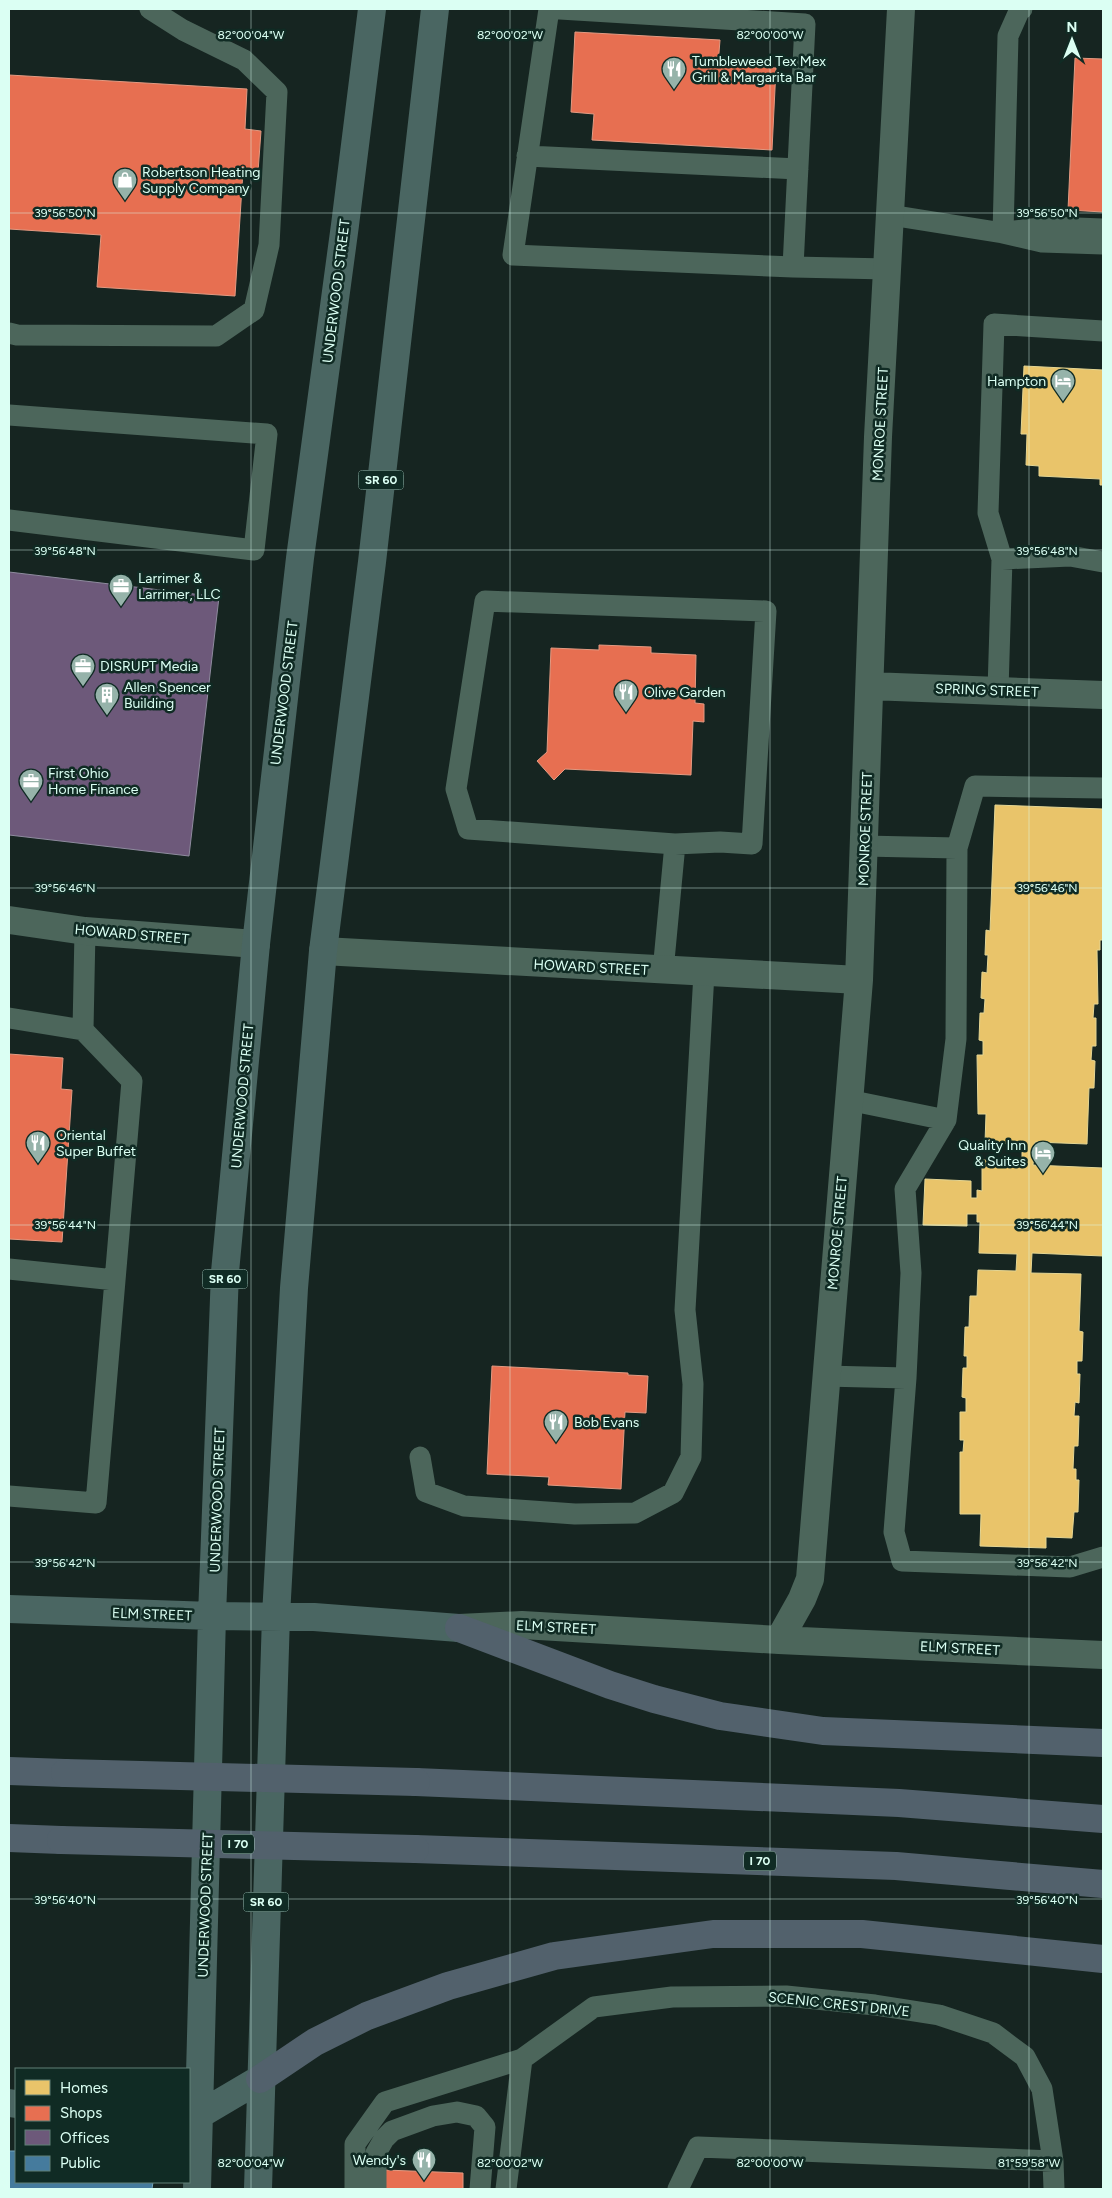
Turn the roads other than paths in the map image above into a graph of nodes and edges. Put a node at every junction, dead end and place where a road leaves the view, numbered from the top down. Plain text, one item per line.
1 (150, 9) edge
2 (372, 9) edge
3 (435, 9) edge
4 (549, 9) edge
5 (560, 9) edge
6 (901, 9) edge
7 (1022, 9) edge
8 (527, 156) junction
9 (798, 169) junction
10 (890, 215) junction
11 (1103, 229) edge
12 (1002, 233) junction
13 (1103, 244) edge
14 (793, 267) junction
15 (888, 269) junction
16 (1103, 331) edge
17 (9, 333) edge
18 (9, 415) edge
19 (9, 520) edge
20 (1002, 559) junction
21 (1103, 562) edge
22 (870, 686) junction
23 (998, 690) junction
24 (1103, 695) edge
25 (1103, 788) edge
26 (676, 844) junction
27 (864, 846) junction
28 (957, 848) junction
29 (9, 920) edge
30 (85, 931) junction
31 (256, 944) junction
32 (323, 952) junction
33 (663, 971) junction
34 (704, 973) junction
35 (859, 980) junction
36 (9, 1018) edge
37 (83, 1030) junction
38 (848, 1100) junction
39 (946, 1120) junction
40 (9, 1269) edge
41 (115, 1280) junction
42 (826, 1376) junction
43 (906, 1378) junction
44 (420, 1456) dead end
45 (9, 1496) edge
46 (1103, 1557) edge
47 (9, 1609) edge
48 (212, 1616) junction
49 (276, 1616) junction
50 (459, 1628) junction
51 (779, 1640) junction
52 (1103, 1655) edge
53 (1103, 1743) edge
54 (9, 1771) edge
55 (1103, 1819) edge
56 (9, 1838) edge
57 (1103, 1884) edge
58 (1103, 1959) edge
59 (522, 2059) junction
60 (260, 2079) junction
61 (194, 2114) edge
62 (1052, 2161) junction
63 (196, 2189) edge
64 (258, 2189) edge
65 (355, 2189) edge
66 (376, 2189) edge
67 (480, 2189) edge
68 (506, 2189) edge
69 (678, 2189) edge
70 (1054, 2189) edge

1 - 17 lane
2 - 31 main road, UNDERWOOD STREET / SR 60
3 - 32 main road, SR 60
4 - 8 lane
5 - 9 lane
6 - 10 street, MONROE STREET
7 - 12 lane
8 - 9 lane
8 - 14 lane
9 - 14 lane
10 - 12 lane
10 - 15 street, MONROE STREET
11 - 12 lane
12 - 13 lane
14 - 15 lane
15 - 22 street, MONROE STREET
16 - 20 lane
18 - 19 lane
20 - 21 lane
20 - 23 lane
22 - 23 street, SPRING STREET
22 - 27 street, MONROE STREET
23 - 24 street, SPRING STREET
25 - 28 lane
26 - 26 lane
26 - 33 lane
27 - 28 lane
27 - 35 street, MONROE STREET
28 - 39 lane
29 - 30 street, HOWARD STREET
30 - 31 street, HOWARD STREET
30 - 37 lane
31 - 48 main road, UNDERWOOD STREET / SR 60
32 - 33 street, HOWARD STREET
32 - 49 main road, SR 60
33 - 34 street, HOWARD STREET
34 - 35 street, HOWARD STREET
34 - 44 lane
35 - 38 street, MONROE STREET
36 - 37 lane
37 - 41 lane
38 - 39 lane
38 - 42 street, MONROE STREET
39 - 43 lane
40 - 41 lane
41 - 45 lane
42 - 43 lane
42 - 51 street, MONROE STREET
43 - 46 lane
47 - 48 main road, ELM STREET
48 - 49 main road, ELM STREET
48 - 61 main road, UNDERWOOD STREET / SR 60
49 - 50 main road, ELM STREET
49 - 60 main road, SR 60
50 - 51 street, ELM STREET
50 - 53 highway
51 - 52 street, ELM STREET
54 - 55 highway, bridge
56 - 57 highway, I 70, bridge
58 - 60 highway
59 - 62 lane, SCENIC CREST DRIVE
59 - 65 lane, SCENIC CREST DRIVE
59 - 68 lane
60 - 61 main road
60 - 64 main road, SR 60
61 - 63 main road, UNDERWOOD STREET / SR 60
62 - 69 lane
62 - 70 lane, SCENIC CREST DRIVE
66 - 67 lane

